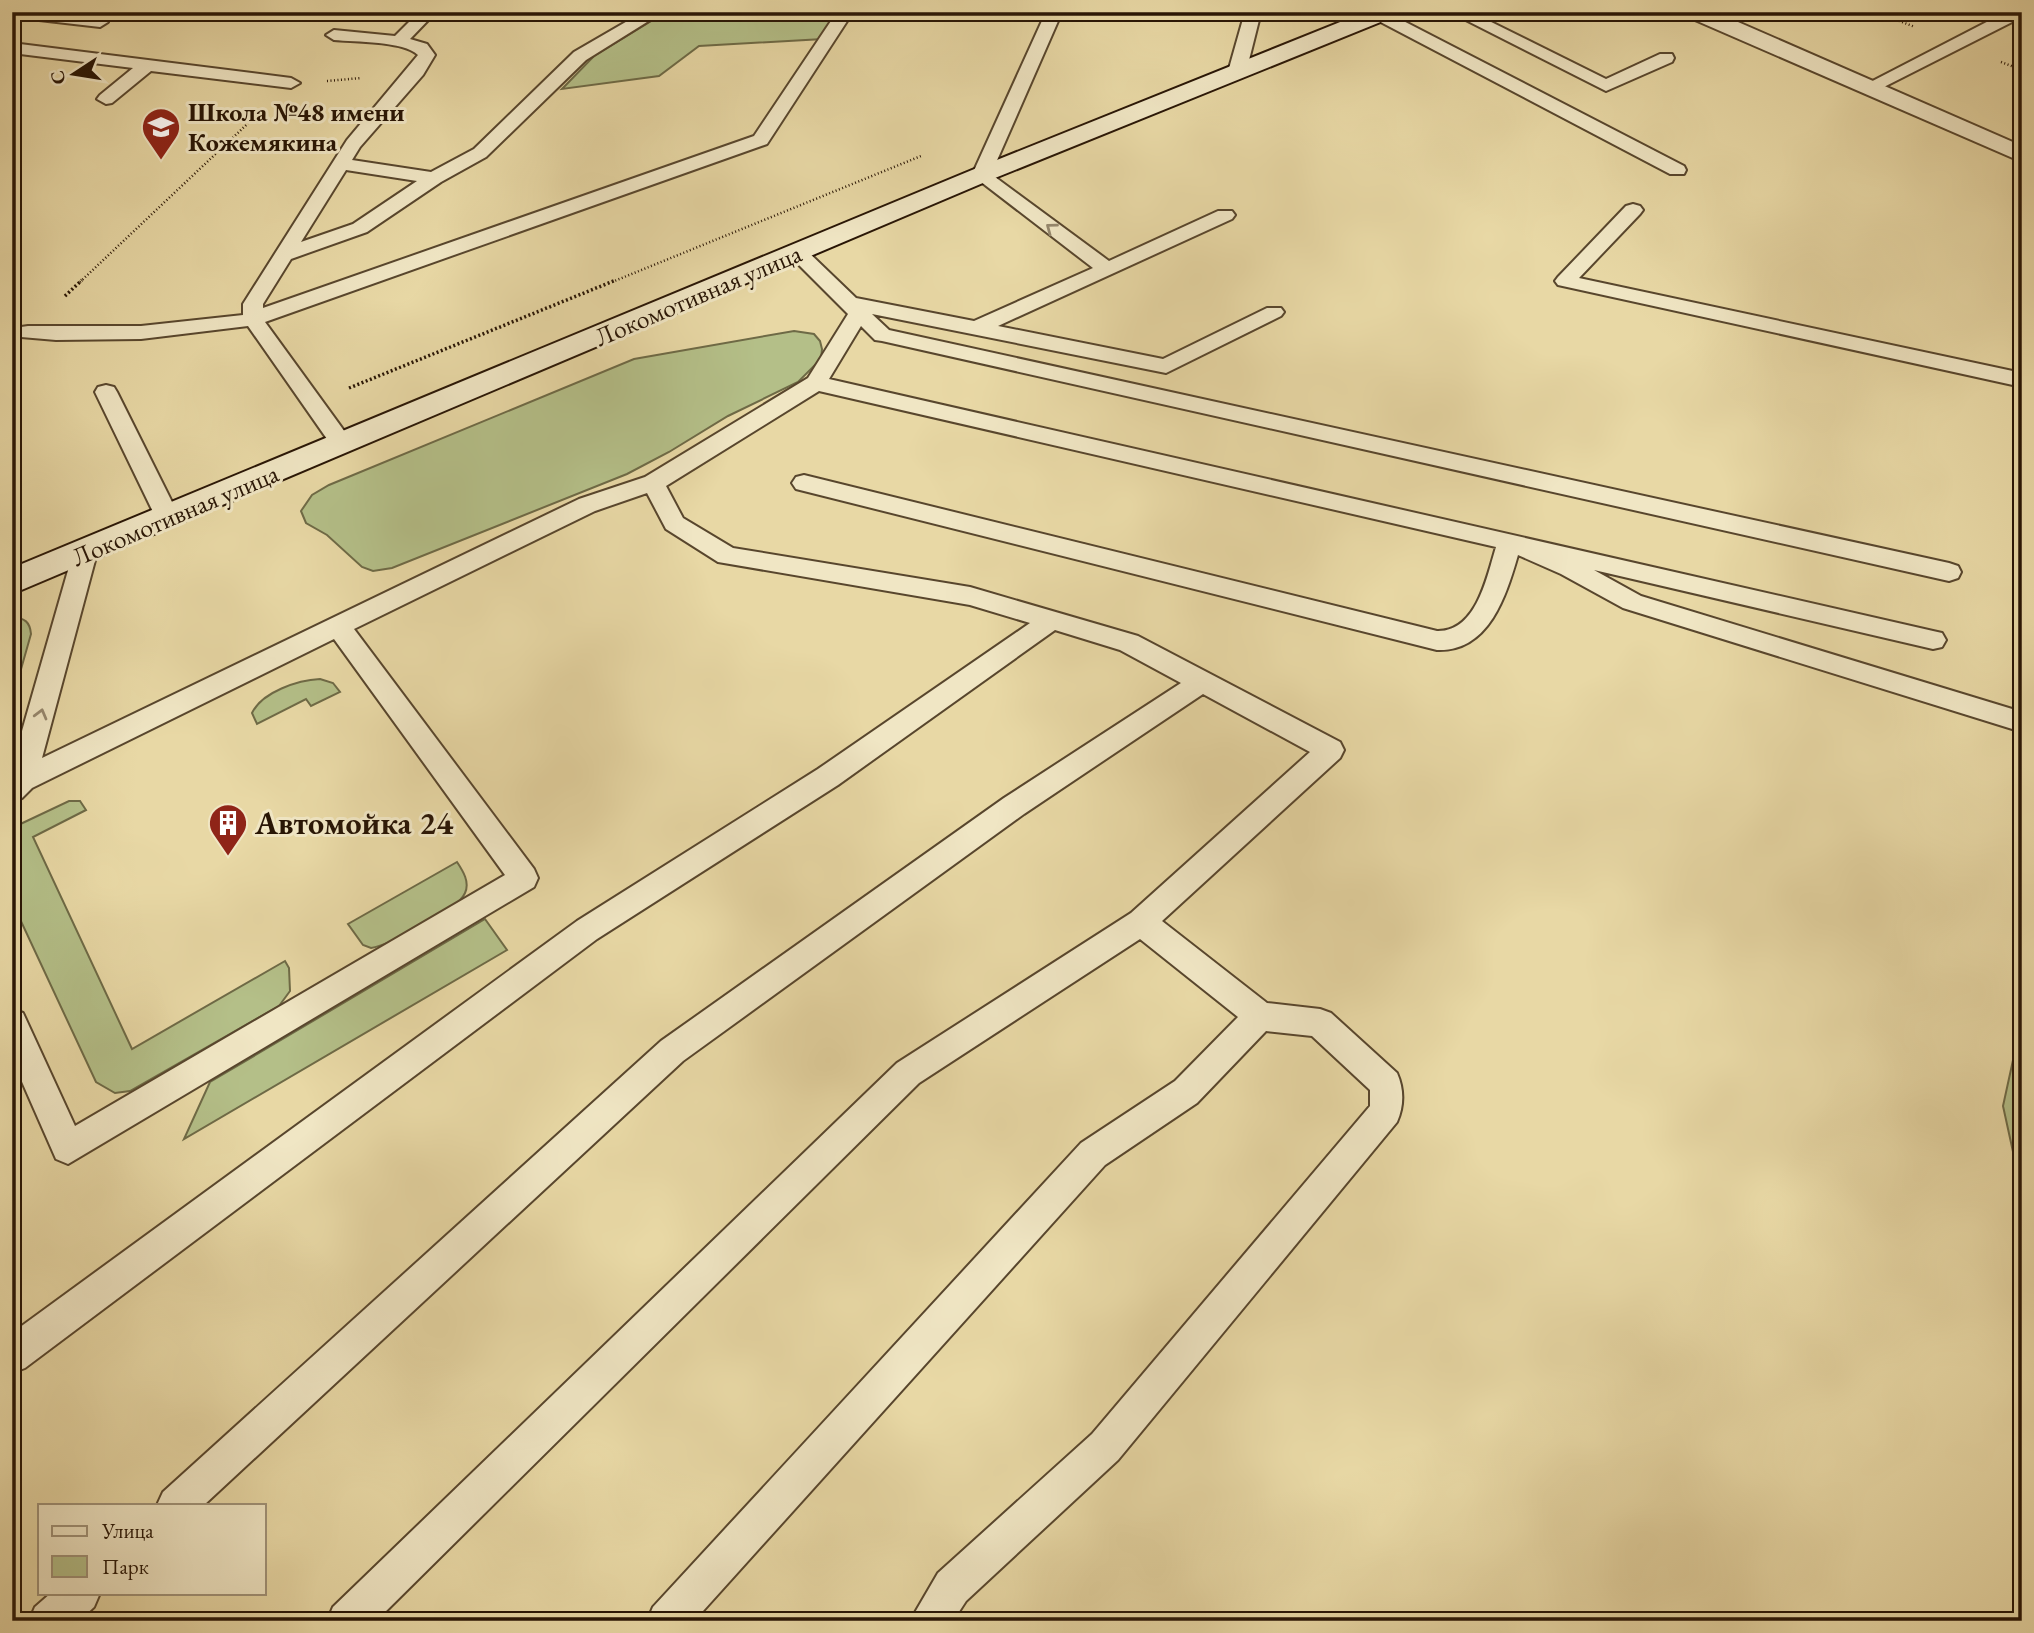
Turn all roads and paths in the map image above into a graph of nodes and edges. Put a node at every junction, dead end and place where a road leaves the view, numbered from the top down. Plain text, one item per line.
1 (13, 12) edge
2 (428, 12) edge
3 (655, 12) edge
4 (845, 12) edge
5 (1054, 12) edge
6 (1253, 12) edge
7 (1458, 12) edge
8 (1696, 12) edge
9 (2019, 12) edge
10 (1382, 14) edge
11 (348, 20) dead end
12 (100, 22) dead end
13 (399, 41) junction
14 (12, 48) edge
15 (1666, 58) dead end
16 (147, 65) junction
17 (417, 71) junction
18 (1237, 72) junction
19 (291, 83) junction
20 (1868, 88) junction
21 (106, 99) dead end
22 (930, 153) dead end
23 (2022, 155) edge
24 (341, 164) junction
25 (1677, 170) dead end
26 (981, 176) junction
27 (434, 178) junction
28 (1633, 210) dead end
29 (1225, 215) dead end
30 (798, 253) junction
31 (284, 256) junction
32 (1105, 268) junction
33 (854, 308) junction
34 (1274, 312) dead end
35 (253, 319) junction
36 (977, 328) junction
37 (28, 332) joint
38 (2022, 380) edge
39 (816, 383) junction
40 (106, 392) dead end
41 (312, 403) junction
42 (342, 444) junction
43 (653, 483) junction
44 (804, 483) dead end
45 (168, 518) junction
46 (1510, 542) junction
47 (85, 553) junction
48 (1949, 572) dead end
49 (12, 582) edge
50 (1052, 620) junction
51 (339, 627) junction
52 (1933, 640) dead end
53 (1202, 682) junction
54 (2022, 722) edge
55 (17, 785) edge
56 (1141, 922) junction
57 (1260, 1016) junction
58 (12, 1023) edge
59 (12, 1355) edge
60 (177, 1504) edge
61 (79, 1594) edge
62 (50, 1621) edge
63 (347, 1621) edge
64 (667, 1621) edge
65 (930, 1621) edge

1 - 12 lane
2 - 13 lane
3 - 27 lane
4 - 35 lane
5 - 26 lane
6 - 18 lane
7 - 15 lane
8 - 20 main road
9 - 20 lane
10 - 18 main road, Локомотивная улица
10 - 25 lane
11 - 13 lane
13 - 17 lane
14 - 16 lane
16 - 19 lane
16 - 21 lane
17 - 19 path
17 - 24 lane
18 - 26 main road, Локомотивная улица
19 - 37 path
20 - 23 main road
22 - 41 path
24 - 27 lane
24 - 31 lane
26 - 30 main road, Локомотивная улица
32 -> 26 lane
27 - 31 lane
28 - 38 lane
29 - 32 lane
30 - 33 lane
30 - 42 main road, Локомотивная улица
31 - 35 lane
32 - 36 lane
33 - 36 lane
33 - 39 lane
33 - 48 lane
34 - 36 lane
35 - 37 lane
35 - 41 lane
39 - 43 lane
39 - 46 lane
40 - 45 lane
41 - 42 lane
42 - 45 main road, Локомотивная улица
43 - 50 lane
43 - 51 lane
44 - 46 lane
45 - 47 main road, Локомотивная улица
46 - 52 lane
46 - 54 lane
47 - 49 main road, Локомотивная улица
55 -> 47 lane
50 - 53 lane
50 - 59 lane
51 - 55 lane
51 - 58 lane
53 - 56 lane
53 - 60 lane
56 - 57 lane
56 - 63 lane
57 - 64 lane
57 - 65 lane
61 - 62 lane

